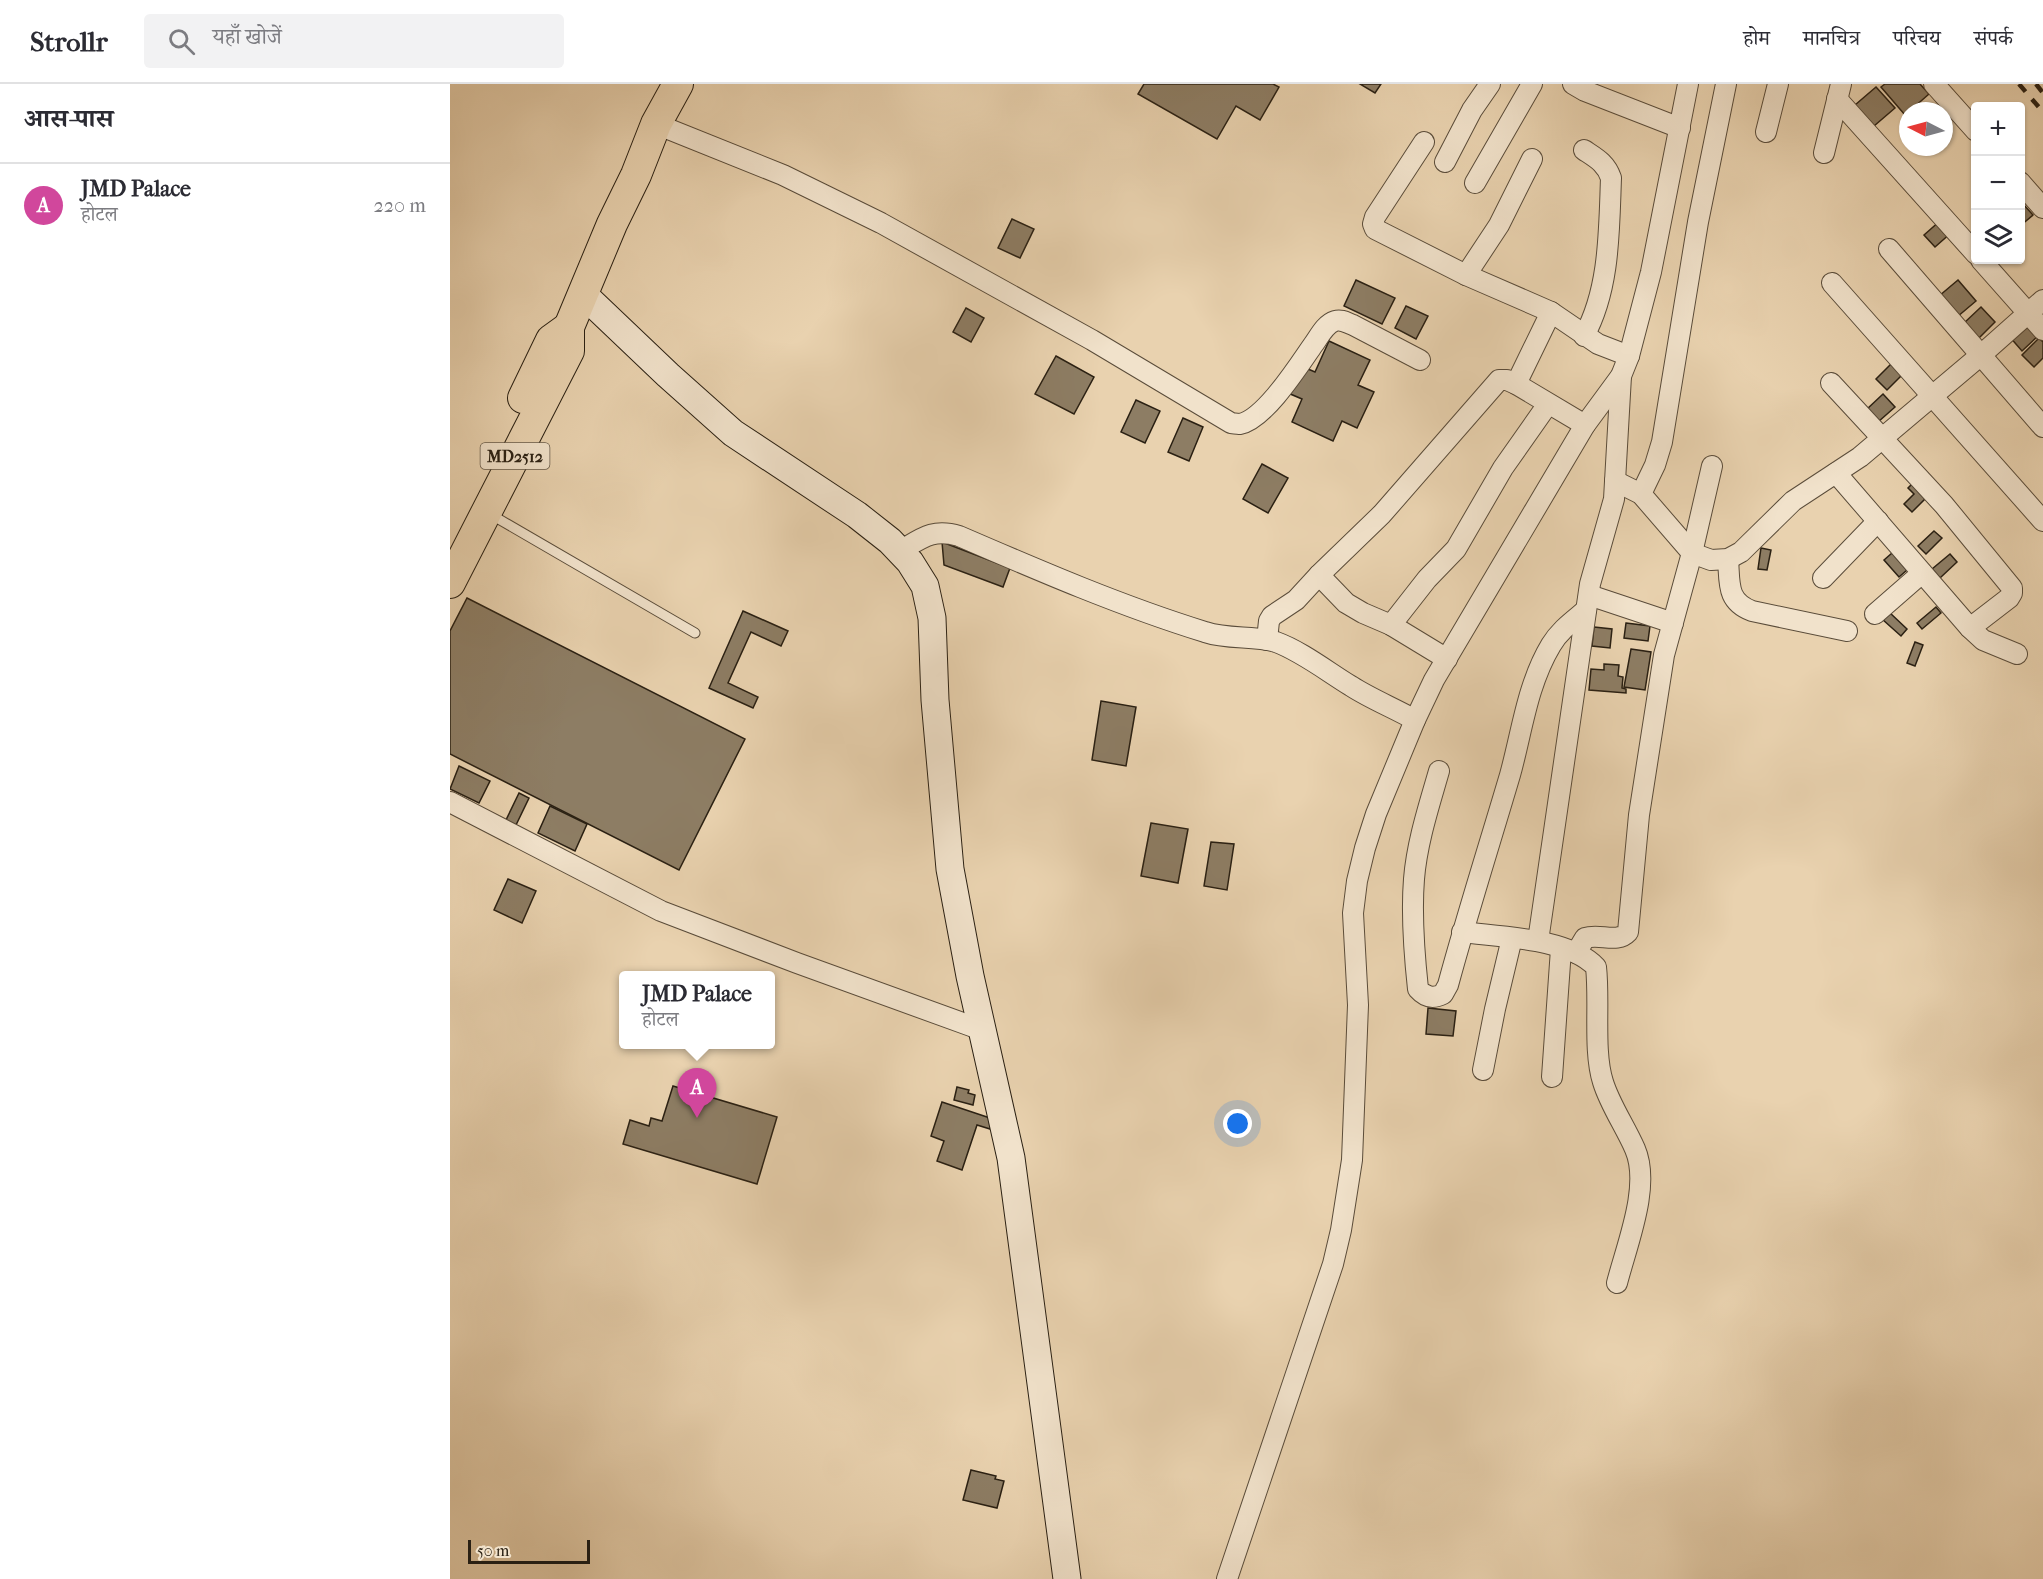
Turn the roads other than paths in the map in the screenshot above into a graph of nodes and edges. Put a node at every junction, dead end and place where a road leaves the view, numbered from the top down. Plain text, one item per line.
1 (678, 84) edge
2 (1490, 84) edge
3 (1532, 84) edge
4 (1573, 84) edge
5 (1688, 84) edge
6 (1726, 84) edge
7 (1778, 84) edge
8 (1934, 84) edge
9 (1600, 89) edge
10 (1839, 92) edge
11 (656, 124) junction
12 (1971, 125) edge
13 (1680, 128) junction
14 (1766, 132) dead end
15 (1424, 142) dead end
16 (1584, 150) dead end
17 (1824, 153) dead end
18 (1532, 159) dead end
19 (1445, 162) dead end
20 (1474, 183) dead end
21 (2025, 188) edge
22 (2043, 208) edge
23 (1971, 248) edge
24 (1889, 249) dead end
25 (1986, 264) edge
26 (1466, 275) junction
27 (1832, 283) dead end
28 (584, 295) junction
29 (2036, 306) edge
30 (1559, 317) junction
31 (569, 327) junction
32 (2043, 330) edge
33 (1584, 336) junction
34 (1981, 355) junction
35 (1629, 356) junction
36 (1420, 360) dead end
37 (1621, 376) junction
38 (1511, 382) junction
39 (1831, 383) dead end
40 (1933, 396) junction
41 (1548, 404) junction
42 (1585, 425) junction
43 (2043, 426) edge
44 (1883, 438) junction
45 (1712, 466) dead end
46 (1836, 472) junction
47 (1615, 481) junction
48 (1641, 494) junction
49 (487, 512) junction
50 (1878, 521) junction
51 (2043, 521) edge
52 (450, 547) edge
53 (900, 551) junction
54 (1692, 553) junction
55 (1728, 559) junction
56 (1922, 573) junction
57 (1319, 575) junction
58 (1823, 578) dead end
59 (450, 583) edge
60 (1588, 602) junction
61 (1875, 614) dead end
62 (1673, 623) junction
63 (1391, 624) junction
64 (1970, 628) junction
65 (1268, 630) junction
66 (1847, 631) dead end
67 (695, 633) dead end
68 (2017, 654) dead end
69 (1447, 658) junction
70 (1415, 720) junction
71 (1439, 771) dead end
72 (450, 802) edge
73 (1462, 932) junction
74 (1512, 938) junction
75 (1538, 941) junction
76 (1568, 951) junction
77 (982, 1030) junction
78 (1483, 1070) dead end
79 (1552, 1077) dead end
80 (1617, 1283) dead end
81 (1067, 1579) edge
82 (1227, 1579) edge

1 - 11 main road, MD2512
2 - 19 street
3 - 20 street
4 - 9 street
5 - 13 street
6 - 48 street
7 - 14 street
8 - 12 street
9 - 13 street
10 - 17 street
10 - 23 street
11 - 28 main road, MD2512
11 - 36 street
13 - 35 street
15 - 26 street
16 - 33 street
18 - 26 street
21 - 22 street
24 - 34 street
25 - 29 street
26 - 30 street
27 - 40 street
28 - 31 main road, MD2512
28 - 53 street
29 - 32 street
29 - 34 street
30 - 33 street
30 - 38 street
31 - 49 main road, MD2512
31 - 52 main road, MD2512
33 - 35 street
34 - 40 street
34 - 43 street
35 - 37 street
37 - 42 street
37 - 47 street
38 - 41 street
38 - 57 street
39 - 44 street
40 - 44 street
40 - 51 street
41 - 42 street
41 - 63 street
42 - 69 street
44 - 46 street
44 - 64 street
45 - 54 street
46 - 50 street
46 - 55 street
47 - 48 street
47 - 60 street
48 - 54 street
49 - 59 main road, MD2512
49 - 67 lane
50 - 56 street
50 - 58 street
53 - 65 street
53 - 77 street
54 - 55 street
54 - 62 street
55 - 66 street
56 - 61 street
56 - 64 street
57 - 63 street
57 - 65 street
60 - 62 street
60 - 73 street
60 - 75 street
62 - 76 street
63 - 69 street
64 - 68 street
65 - 70 street
69 - 70 street
70 - 82 street
71 - 73 street
72 - 77 street
73 - 74 street
74 - 75 street
74 - 78 street
75 - 76 street
76 - 79 street
76 - 80 street
77 - 81 street

